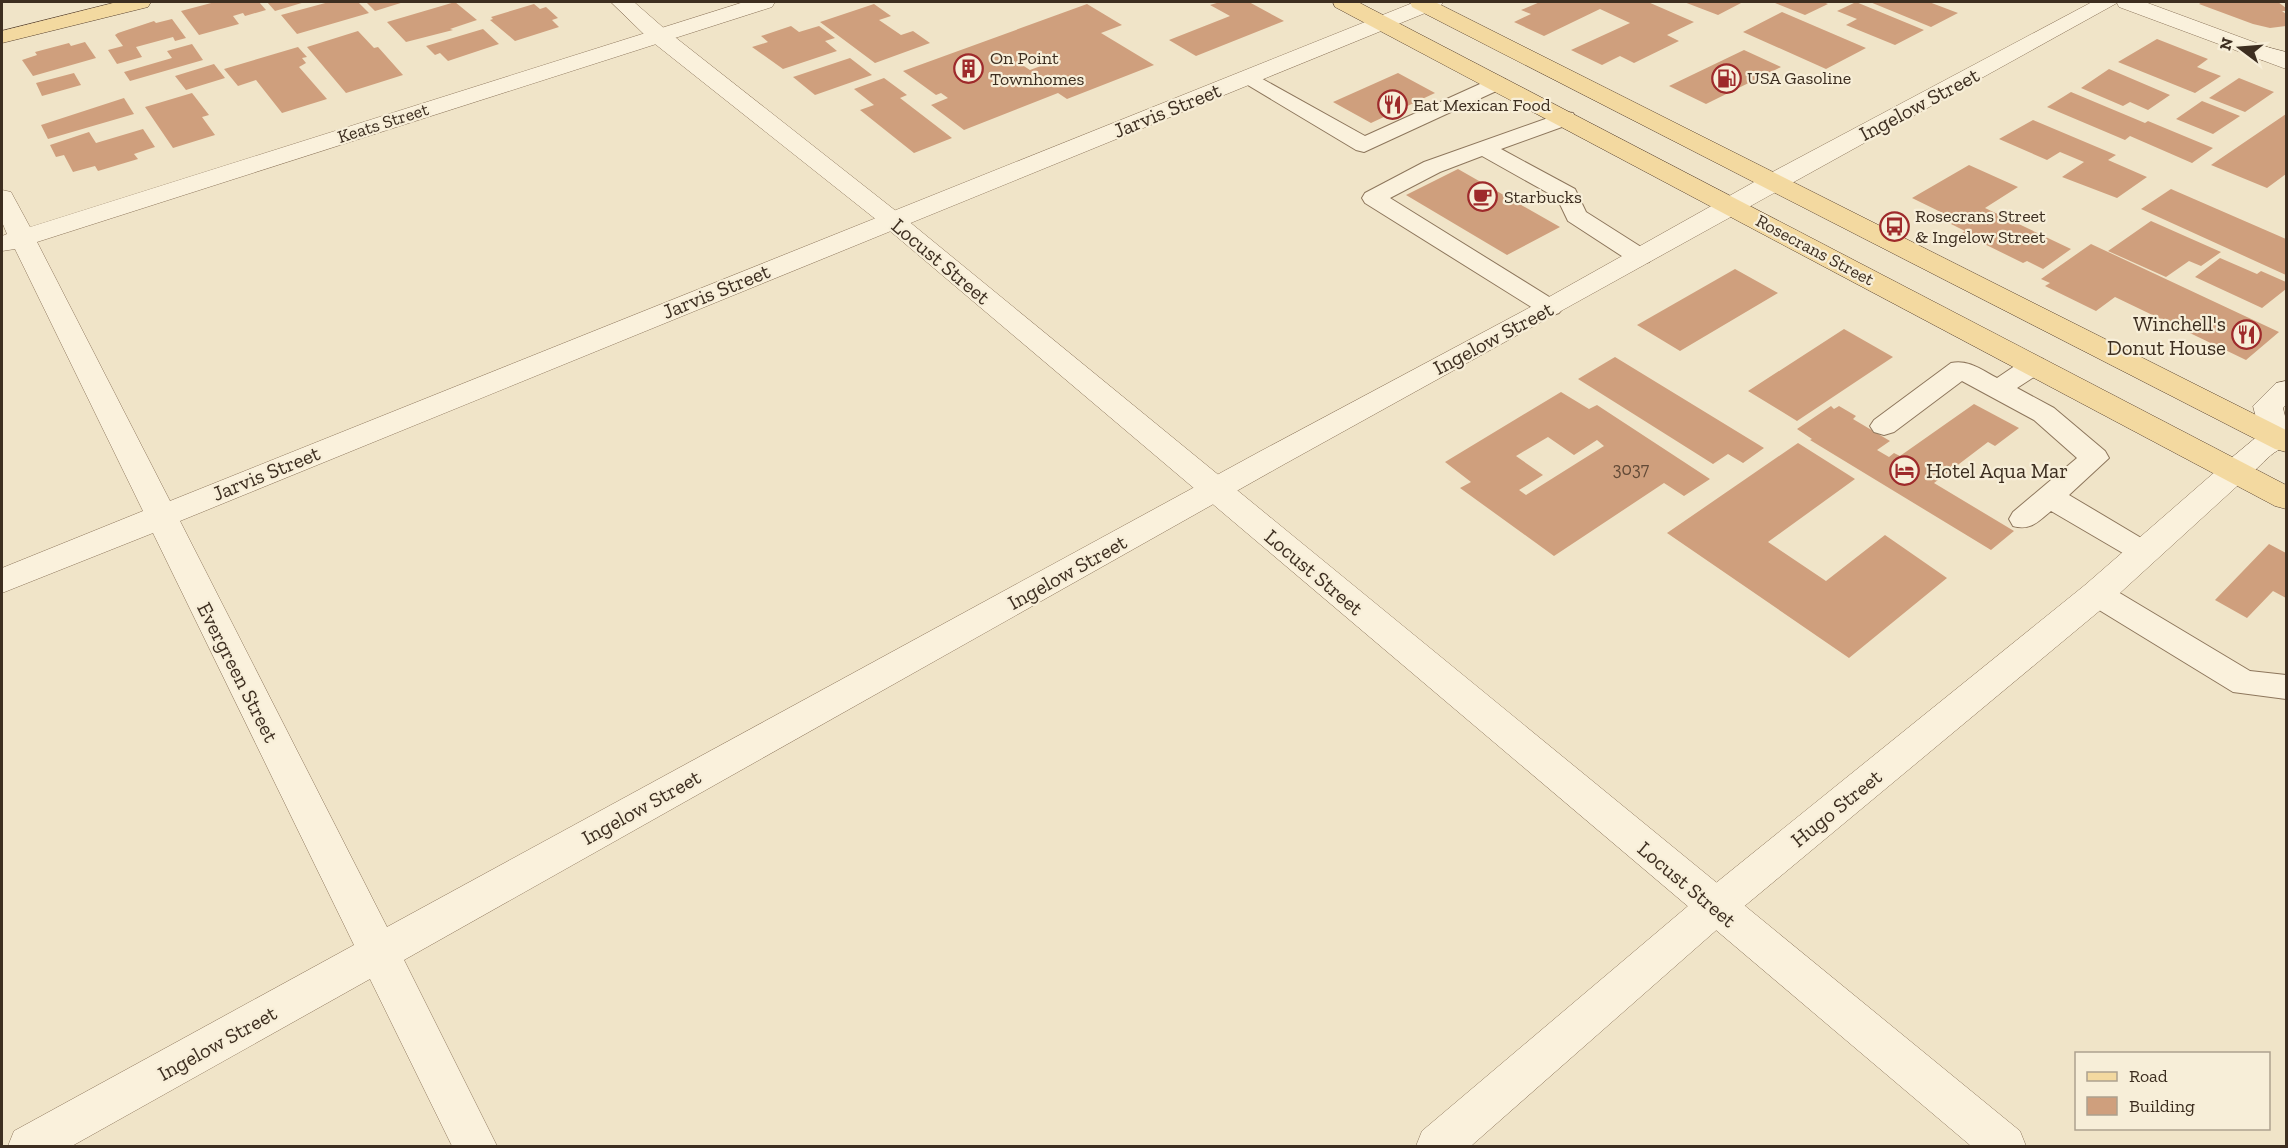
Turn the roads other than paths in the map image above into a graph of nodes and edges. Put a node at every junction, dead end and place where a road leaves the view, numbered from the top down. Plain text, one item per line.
1 (64, 2) edge
2 (69, 2) edge
3 (140, 2) edge
4 (622, 2) edge
5 (764, 2) edge
6 (1343, 2) edge
7 (1426, 2) edge
8 (2107, 2) edge
9 (2127, 2) edge
10 (29, 9) dead end
11 (1382, 22) junction
12 (2, 24) edge
13 (658, 35) junction
14 (2, 37) edge
15 (2286, 60) edge
16 (1248, 77) junction
17 (1498, 83) junction
18 (1565, 118) junction
19 (1483, 148) junction
20 (1772, 182) junction
21 (2, 197) edge
22 (1731, 206) junction
23 (892, 220) junction
24 (12, 241) edge
25 (1640, 257) junction
26 (1550, 308) junction
27 (2034, 365) junction
28 (1998, 389) junction
29 (2286, 390) edge
30 (1884, 426) dead end
31 (2283, 439) edge
32 (2235, 471) junction
33 (1216, 489) junction
34 (2050, 497) junction
35 (2286, 498) edge
36 (159, 517) junction
37 (2023, 519) dead end
38 (2143, 552) junction
39 (2, 581) edge
40 (2097, 594) junction
41 (2286, 687) edge
42 (1715, 907) junction
43 (379, 952) junction
44 (30, 1146) edge
45 (475, 1146) edge
46 (1438, 1146) edge
47 (2004, 1146) edge

1 - 10 main road
2 - 12 main road
3 - 14 main road
4 - 13 street, Locust Street
5 - 13 street, Keats Street
6 - 11 main road, Rosecrans Street
7 - 11 street, Jarvis Street
7 - 20 main road, Rosecrans Street
8 - 20 street, Ingelow Street
9 - 15 street
11 - 16 street, Jarvis Street
11 - 17 main road, Rosecrans Street
13 - 23 street, Locust Street
13 - 24 street, Keats Street
16 - 17 lane
16 - 23 street, Jarvis Street
17 - 18 main road, Rosecrans Street
18 - 19 lane
18 - 22 main road, Rosecrans Street
19 - 25 lane
19 - 26 lane
20 - 22 street, Ingelow Street
20 - 31 main road, Rosecrans Street
21 - 24 street, Evergreen Street
22 - 25 street, Ingelow Street
22 - 27 main road, Rosecrans Street
23 - 33 street, Locust Street
23 - 36 street, Jarvis Street
24 - 36 street, Evergreen Street
25 - 26 street, Ingelow Street
26 - 33 street, Ingelow Street
27 - 28 lane
27 - 32 main road, Rosecrans Street
28 - 30 lane
28 - 34 lane
29 - 31 street
31 - 32 street, Hugo Street
32 - 35 main road, Rosecrans Street
32 - 38 street, Hugo Street
33 - 42 street, Locust Street
33 - 43 street, Ingelow Street
34 - 37 lane
34 - 38 lane
36 - 39 street, Jarvis Street
36 - 43 street, Evergreen Street
38 - 40 street, Hugo Street
40 - 41 lane
40 - 42 street, Hugo Street
42 - 46 street, Hugo Street
42 - 47 street, Locust Street
43 - 44 street, Ingelow Street
43 - 45 street, Evergreen Street

